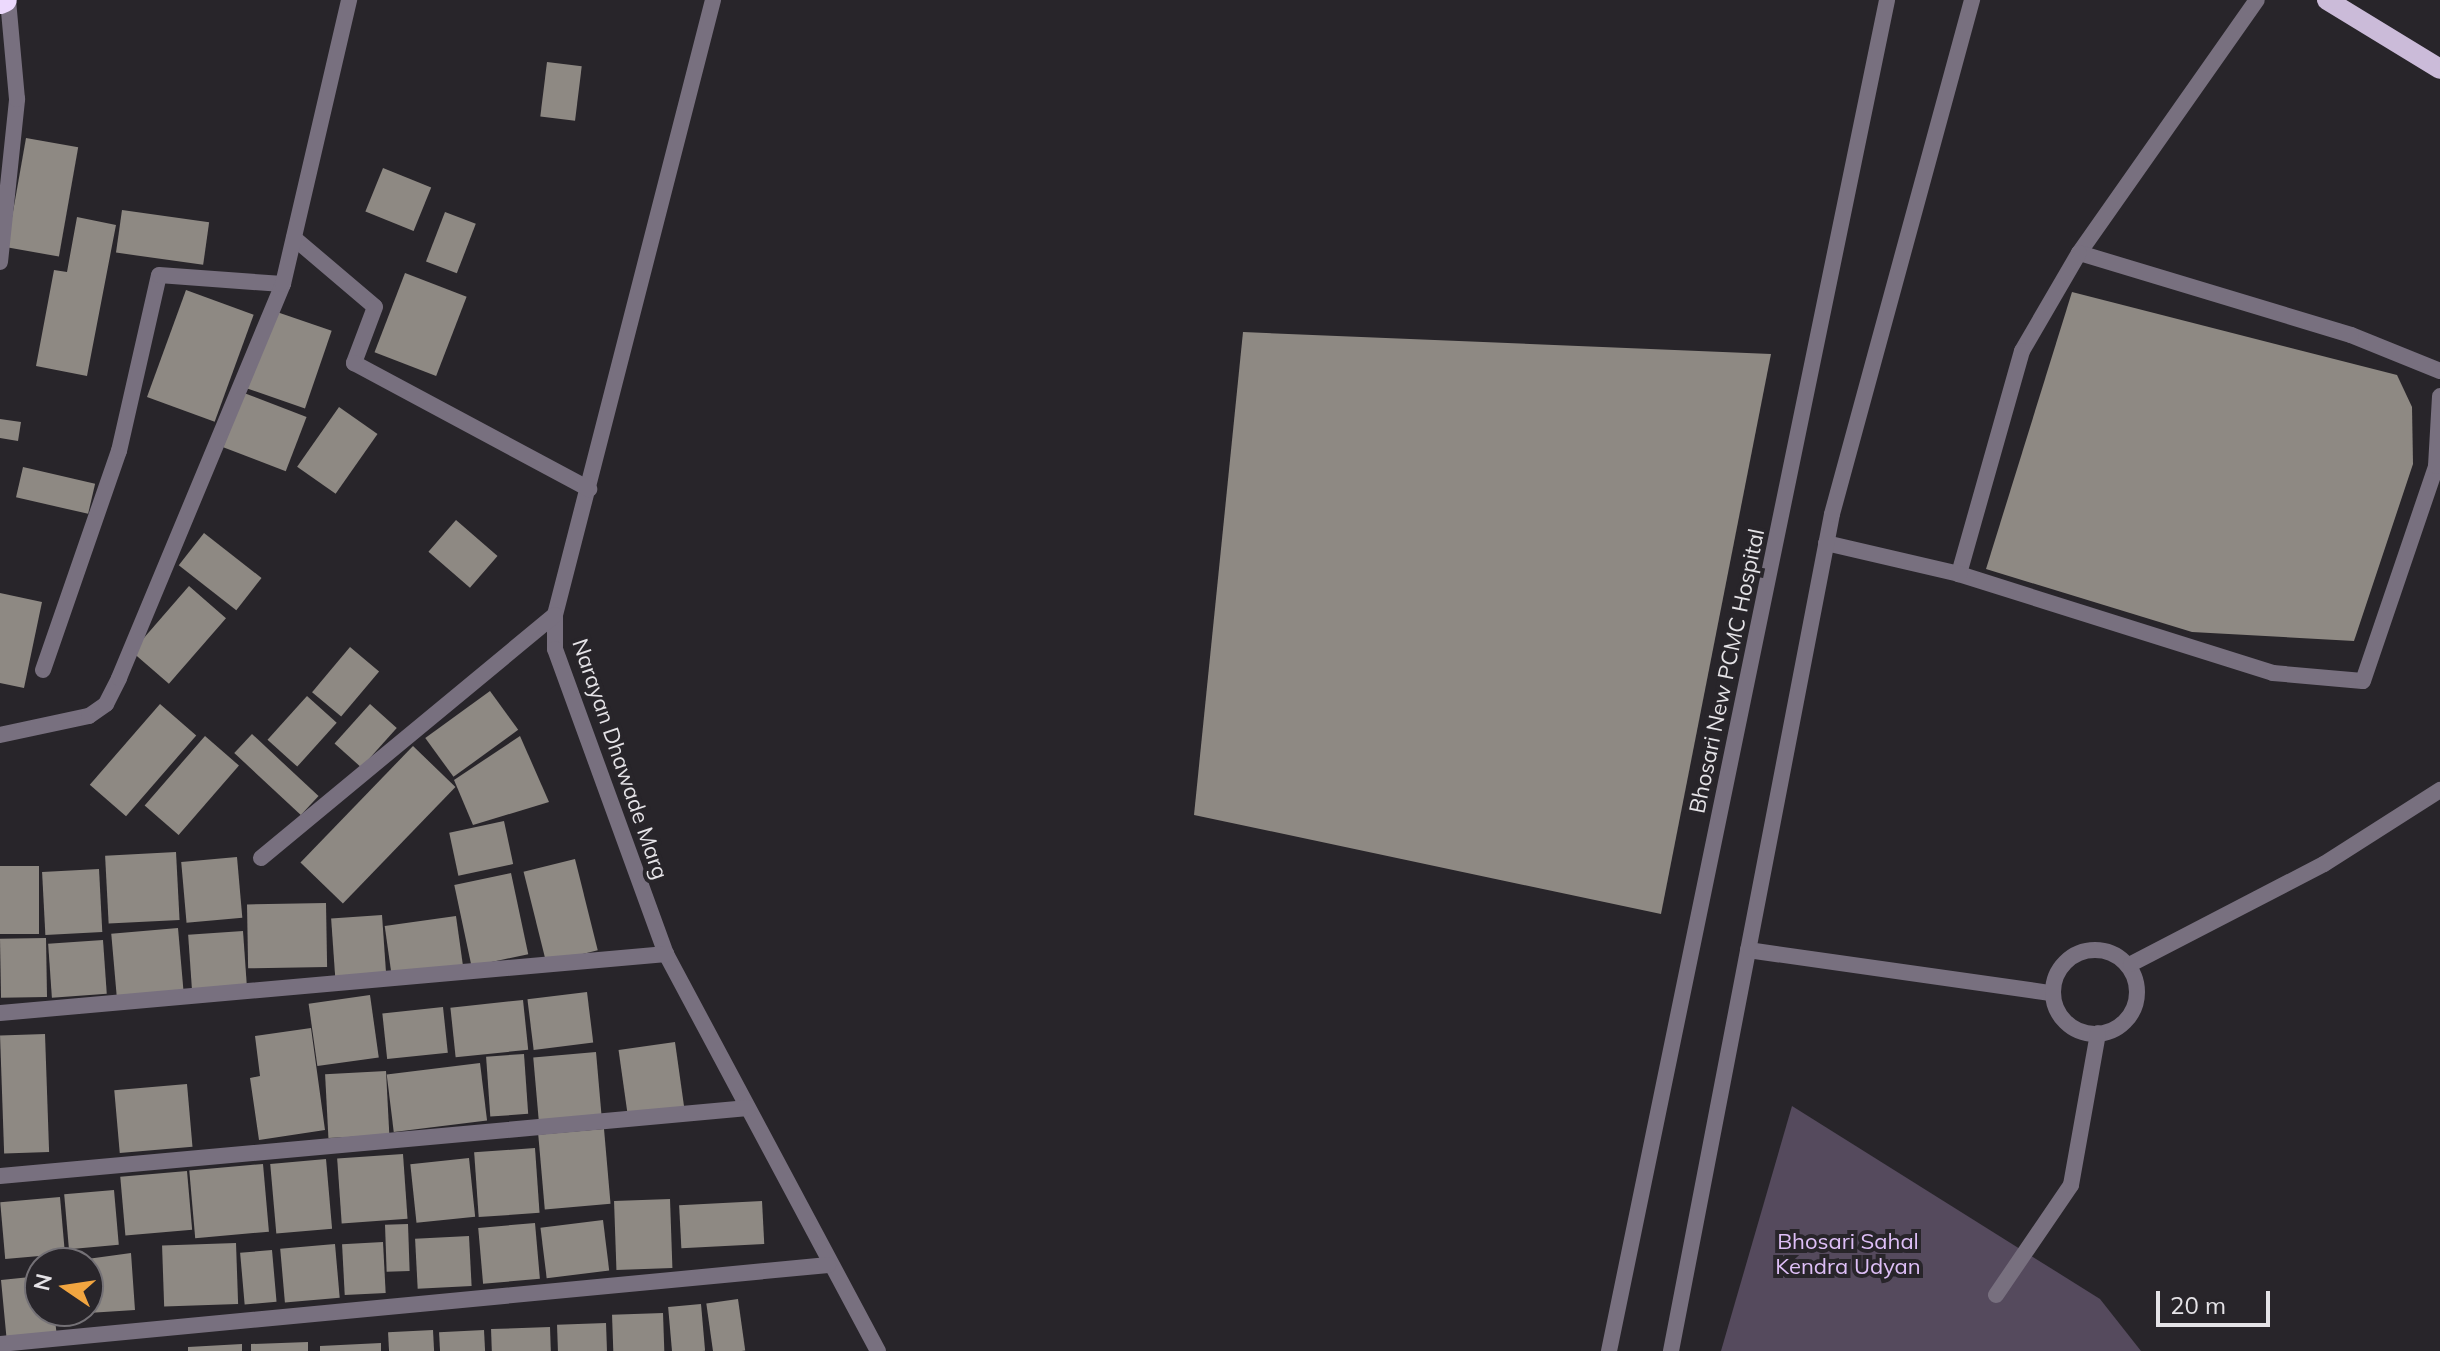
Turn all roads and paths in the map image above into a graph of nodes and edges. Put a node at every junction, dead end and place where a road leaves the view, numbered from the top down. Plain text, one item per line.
1 (349, 0) edge
2 (713, 0) edge
3 (1887, 0) edge
4 (1972, 0) edge
5 (2257, 0) edge
6 (2327, 0) edge
7 (4, 1) edge
8 (2440, 69) edge
9 (294, 238) junction
10 (2079, 253) junction
11 (0, 262) edge
12 (283, 284) junction
13 (2440, 371) edge
14 (2440, 396) edge
15 (589, 489) junction
16 (1826, 543) junction
17 (1959, 574) junction
18 (555, 615) junction
19 (43, 670) dead end
20 (0, 735) edge
21 (2440, 790) edge
22 (261, 858) dead end
23 (1748, 950) junction
24 (666, 954) junction
25 (2131, 964) junction
26 (2049, 993) junction
27 (0, 1013) edge
28 (2098, 1033) junction
29 (748, 1108) junction
30 (0, 1176) edge
31 (828, 1265) junction
32 (1996, 1295) dead end
33 (0, 1344) edge
34 (878, 1351) edge
35 (1609, 1351) edge
36 (1671, 1351) edge

1 - 9 street
2 - 15 street, Narayan Dhawade Marg
3 - 35 street, Bhosari New PCMC Hospital
4 - 16 street
5 - 10 street
6 - 8 main road
7 - 11 street
9 - 12 street
9 - 15 street
10 - 13 street
10 - 17 street
12 - 19 street
12 - 20 street
14 - 17 street
15 - 18 street, Narayan Dhawade Marg
16 - 17 street
16 - 23 street
18 - 22 street
18 - 24 street, Narayan Dhawade Marg
21 - 25 street
23 - 26 street
23 - 36 street
24 - 27 street
24 - 29 street, Narayan Dhawade Marg
25 - 26 street
25 - 28 street
26 - 28 street
28 - 32 street
29 - 30 street
29 - 31 street, Narayan Dhawade Marg
31 - 33 street
31 - 34 street, Narayan Dhawade Marg

